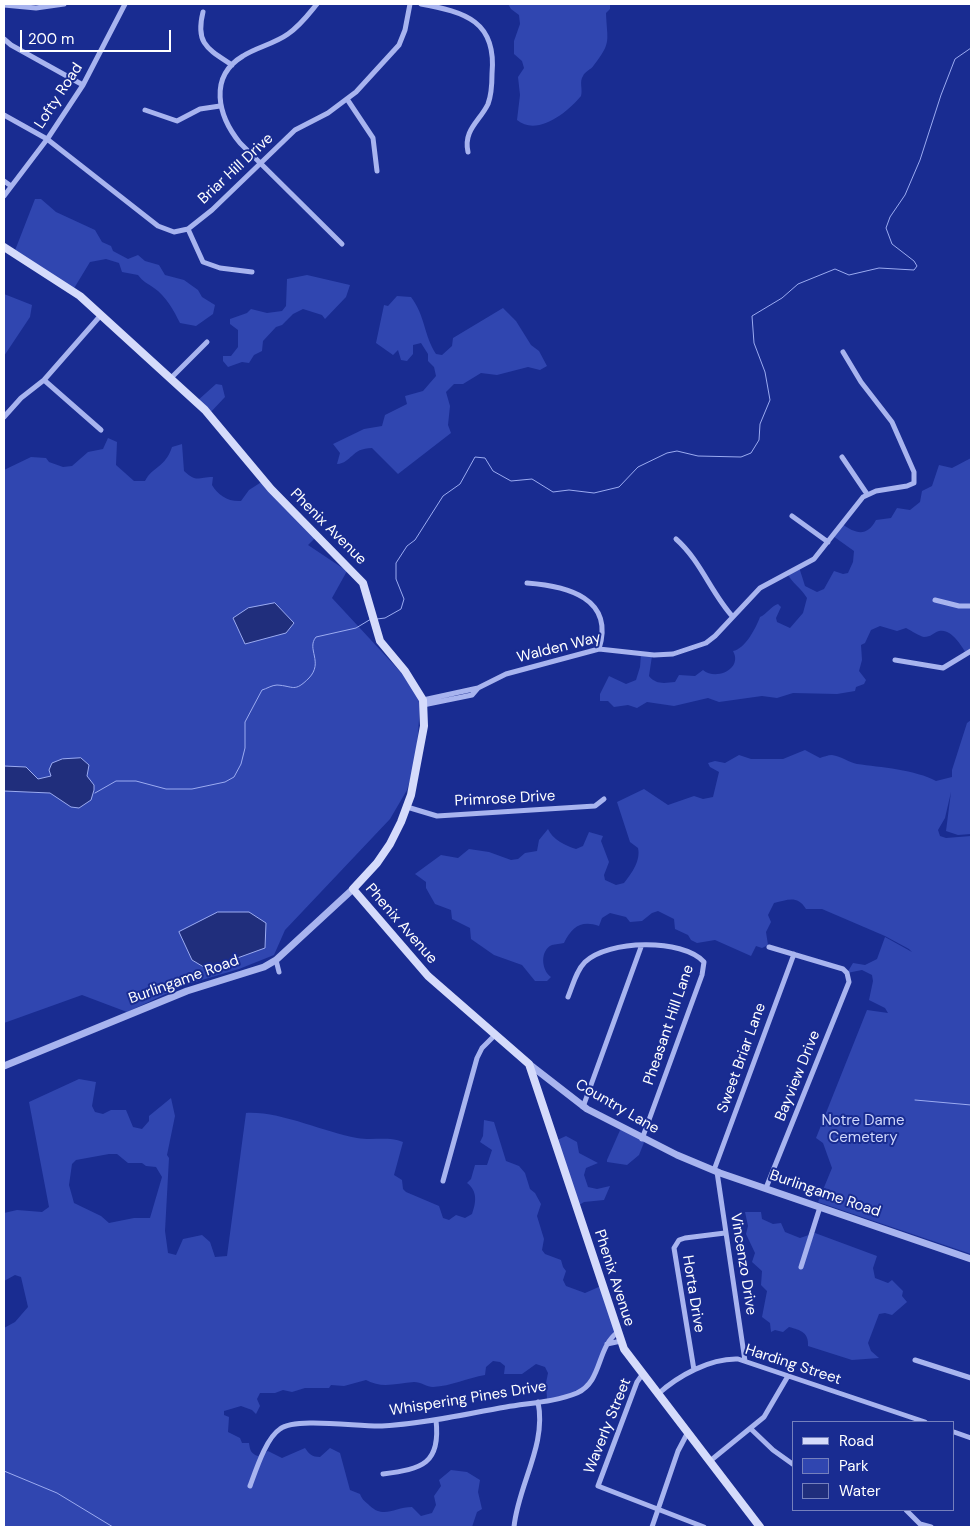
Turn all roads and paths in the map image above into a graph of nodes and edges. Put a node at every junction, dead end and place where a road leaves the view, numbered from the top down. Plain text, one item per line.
1 (64, 4) edge
2 (125, 4) edge
3 (317, 4) edge
4 (410, 4) edge
5 (421, 4) edge
6 (4, 5) edge
7 (203, 12) dead end
8 (4, 39) edge
9 (232, 65) junction
10 (83, 85) junction
11 (347, 99) junction
12 (220, 106) junction
13 (145, 110) dead end
14 (4, 115) edge
15 (47, 139) junction
16 (468, 152) dead end
17 (261, 164) junction
18 (377, 171) dead end
19 (4, 181) edge
20 (12, 186) junction
21 (4, 196) edge
22 (188, 229) junction
23 (342, 244) dead end
24 (4, 248) edge
25 (252, 272) dead end
26 (102, 315) junction
27 (207, 342) dead end
28 (843, 352) dead end
29 (171, 378) junction
30 (44, 380) junction
31 (4, 417) edge
32 (101, 430) dead end
33 (842, 457) dead end
34 (867, 494) junction
35 (792, 516) dead end
36 (676, 539) dead end
37 (828, 542) junction
38 (527, 583) dead end
39 (936, 600) dead end
40 (971, 606) edge
41 (733, 617) junction
42 (599, 649) junction
43 (971, 651) edge
44 (895, 660) dead end
45 (423, 702) junction
46 (604, 799) dead end
47 (407, 807) junction
48 (353, 889) junction
49 (642, 946) junction
50 (769, 946) dead end
51 (794, 954) junction
52 (276, 960) junction
53 (279, 972) dead end
54 (568, 997) dead end
55 (495, 1035) junction
56 (529, 1064) junction
57 (4, 1066) edge
58 (583, 1107) junction
59 (642, 1139) junction
60 (671, 1152) joint
61 (716, 1171) junction
62 (442, 1181) dead end
63 (766, 1188) junction
64 (820, 1207) junction
65 (726, 1233) junction
66 (971, 1259) edge
67 (800, 1267) dead end
68 (618, 1332) junction
69 (621, 1341) junction
70 (607, 1344) junction
71 (915, 1360) dead end
72 (745, 1361) junction
73 (694, 1370) junction
74 (642, 1375) junction
75 (788, 1376) junction
76 (971, 1378) edge
77 (658, 1394) junction
78 (538, 1402) junction
79 (436, 1420) junction
80 (922, 1421) edge
81 (751, 1429) junction
82 (688, 1432) junction
83 (955, 1432) edge
84 (971, 1438) edge
85 (710, 1461) junction
86 (792, 1464) edge
87 (383, 1474) dead end
88 (250, 1486) dead end
89 (657, 1509) junction
90 (907, 1511) edge
91 (514, 1527) edge
92 (652, 1527) edge
93 (704, 1527) edge
94 (760, 1527) edge
95 (931, 1527) edge

1 - 6 street
2 - 10 street, Lofty Road
3 - 9 street
4 - 11 street, Briar Hill Drive
5 - 16 street
7 - 9 street
8 - 10 street
9 - 12 street
10 - 15 street, Lofty Road
11 - 17 street, Briar Hill Drive
11 - 18 street
12 - 13 street
12 - 17 street
14 - 15 street
15 - 20 street, Lofty Road
15 - 22 street
17 - 22 street, Briar Hill Drive
17 - 23 street
19 - 20 street
20 - 21 street, Lofty Road
22 - 25 street
24 - 26 main road, Phenix Avenue
26 - 29 main road, Phenix Avenue
26 - 30 street
27 - 29 street
28 - 34 street
29 - 45 main road, Phenix Avenue
30 - 31 street
30 - 32 street
33 - 34 street
34 - 37 street, Walden Way
35 - 37 street
36 - 41 street
37 - 41 street, Walden Way
38 - 42 street
39 - 40 street
41 - 42 street, Walden Way
42 - 45 street, Walden Way
43 - 44 street
45 - 47 main road, Phenix Avenue
46 - 47 street, Primrose Drive
47 - 48 main road, Phenix Avenue
48 - 52 street, Burlingame Road
48 - 55 main road, Phenix Avenue
49 - 54 street, Pheasant Hill Lane
49 - 58 street
49 - 59 street, Pheasant Hill Lane
50 - 51 street
51 - 61 street, Sweet Briar Lane
51 - 63 street, Bayview Drive
52 - 53 street
52 - 57 street, Burlingame Road
55 - 56 main road, Phenix Avenue
55 - 62 street
56 - 58 street, Country Lane
56 - 68 main road, Phenix Avenue
58 - 59 street, Country Lane
59 - 60 street, Country Lane
60 - 61 street, Burlingame Road
61 - 63 street, Burlingame Road
61 - 65 street, Vincenzo Drive
63 - 64 street, Burlingame Road
64 - 66 street, Burlingame Road
64 - 67 street
65 - 72 street, Vincenzo Drive
65 - 73 street, Horta Drive
68 - 69 main road, Phenix Avenue
68 - 70 street, Whispering Pines Drive
69 - 70 street
69 - 74 main road, Phenix Avenue
70 - 78 street, Whispering Pines Drive
71 - 76 street
72 - 73 street, Harding Street
72 - 75 street, Harding Street
73 - 77 street, Harding Street
74 - 77 main road, Phenix Avenue
74 - 89 street, Waverly Street
75 - 80 street, Harding Street
75 - 81 street
77 - 82 main road, Phenix Avenue
78 - 79 street, Whispering Pines Drive
78 - 91 street
79 - 87 street
79 - 88 street, Whispering Pines Drive
81 - 85 street
81 - 86 street
82 - 85 main road, Phenix Avenue
82 - 89 street
83 - 84 street
85 - 94 main road, Phenix Avenue
89 - 92 street
89 - 93 street
90 - 95 street

